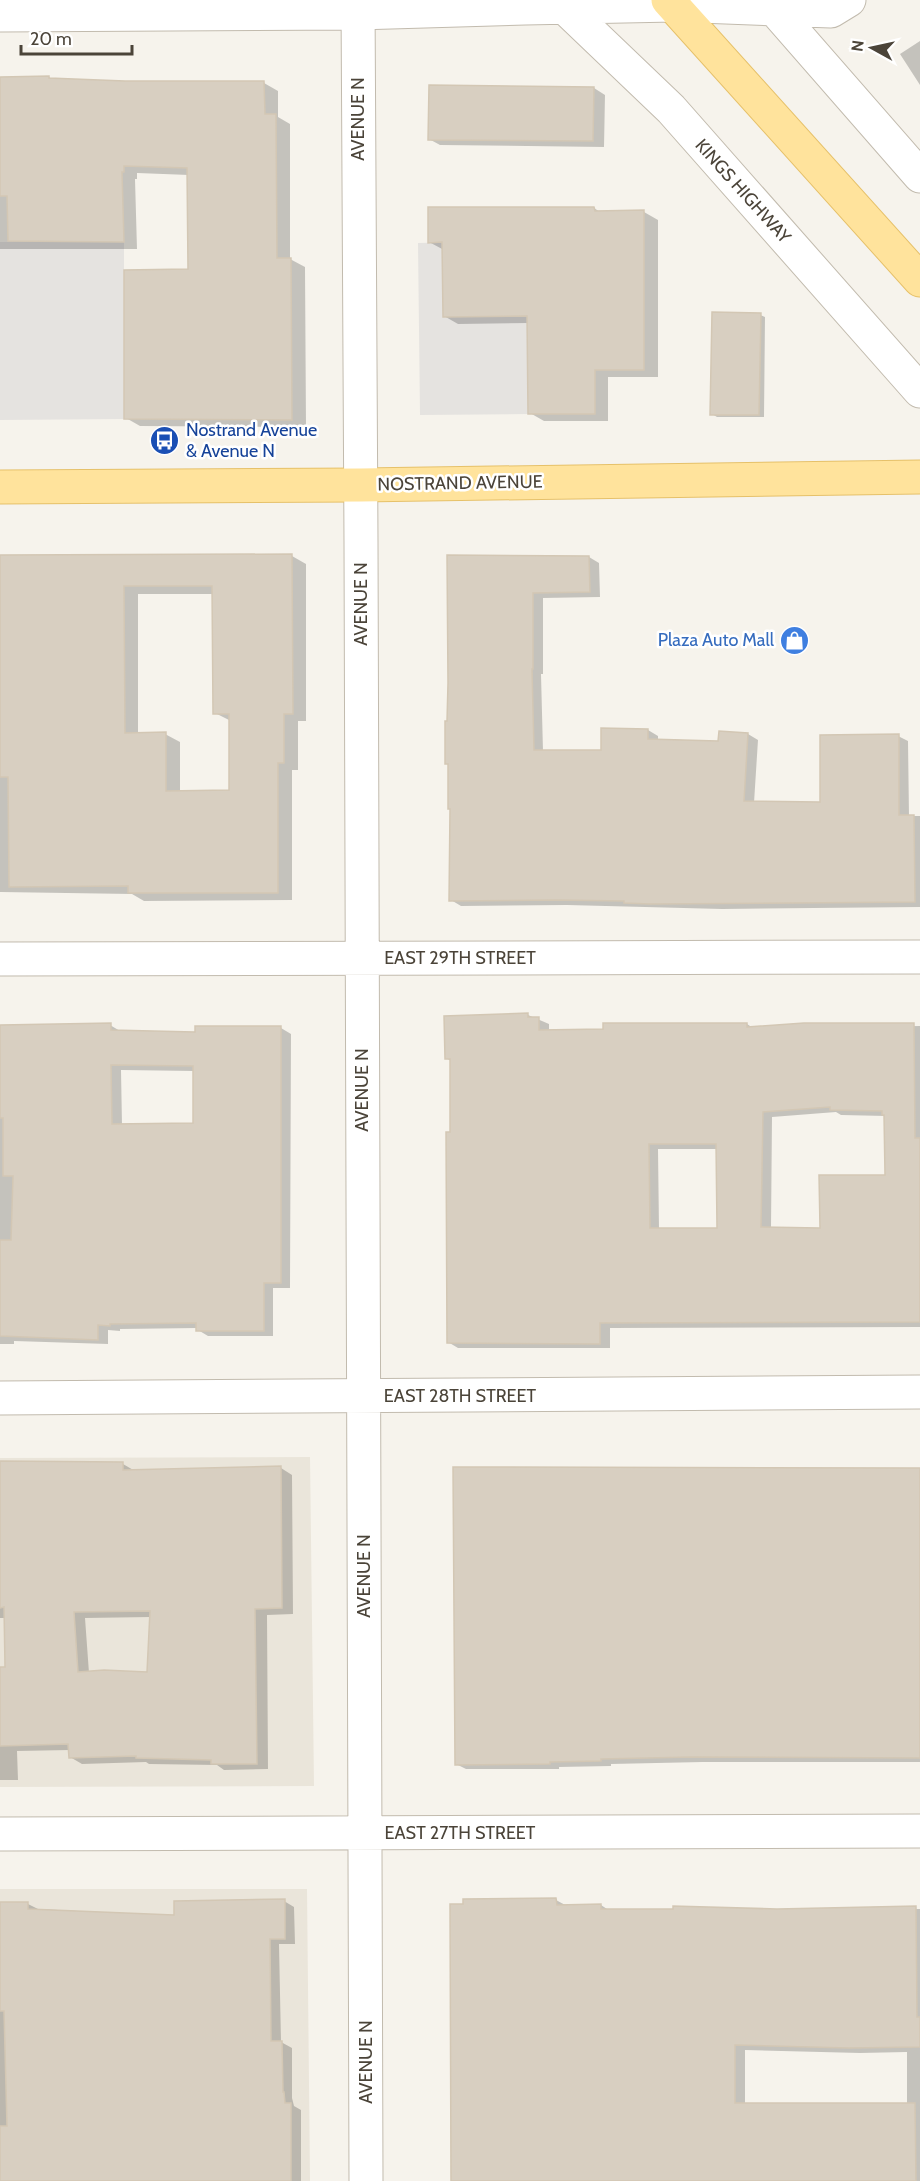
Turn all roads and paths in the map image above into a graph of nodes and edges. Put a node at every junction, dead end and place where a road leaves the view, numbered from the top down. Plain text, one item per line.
1 (849, 0) edge
2 (671, 3) edge
3 (561, 4) edge
4 (771, 5) edge
5 (358, 7) edge
6 (0, 15) edge
7 (920, 176) edge
8 (920, 280) edge
9 (920, 391) edge
10 (920, 477) edge
11 (361, 485) junction
12 (0, 487) edge
13 (920, 957) edge
14 (362, 958) junction
15 (0, 959) edge
16 (920, 1392) edge
17 (364, 1396) junction
18 (0, 1398) edge
19 (920, 1831) edge
20 (365, 1833) junction
21 (0, 1834) edge
22 (366, 2181) edge

1 - 4 street
2 - 3 street
2 - 4 street
2 - 8 main road
3 - 5 street
3 - 9 street, KINGS HIGHWAY
4 - 7 street
5 - 6 street
5 - 11 street, AVENUE N
10 - 11 main road, NOSTRAND AVENUE
11 - 12 main road, NOSTRAND AVENUE
11 - 14 street, AVENUE N
13 - 14 street, EAST 29TH STREET
14 - 15 street, EAST 29TH STREET
14 - 17 street, AVENUE N
16 - 17 street, EAST 28TH STREET
17 - 18 street, EAST 28TH STREET
17 - 20 street, AVENUE N
19 - 20 street, EAST 27TH STREET
20 - 21 street, EAST 27TH STREET
20 - 22 street, AVENUE N

